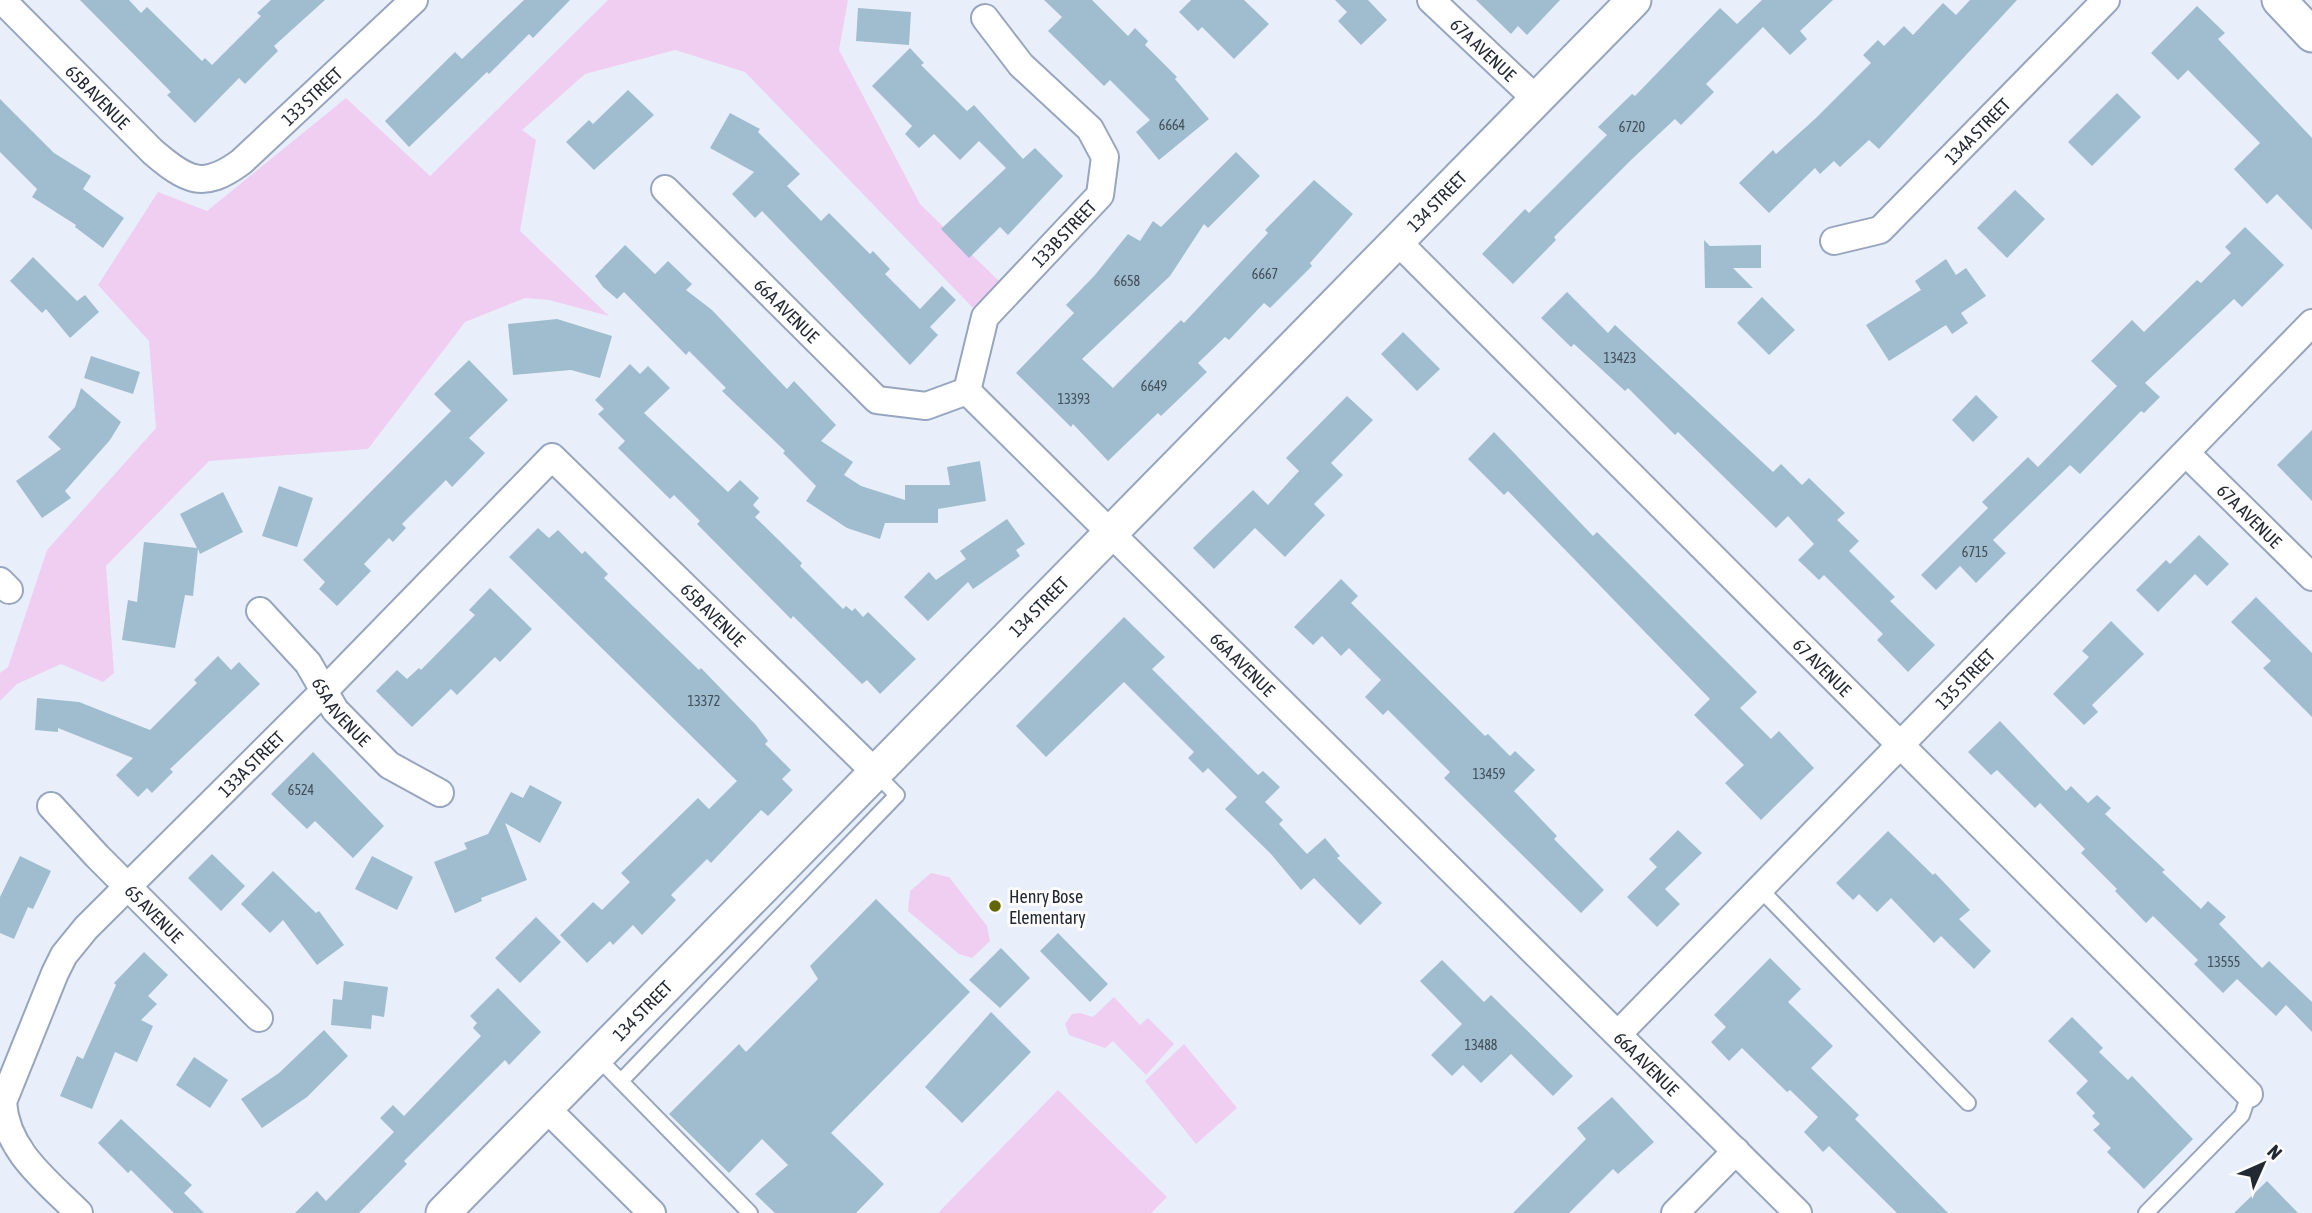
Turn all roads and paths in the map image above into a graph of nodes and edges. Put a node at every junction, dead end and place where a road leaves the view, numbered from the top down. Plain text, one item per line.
1 (2, 0) edge
2 (414, 0) edge
3 (1431, 0) edge
4 (1634, 0) edge
5 (2106, 0) edge
6 (2279, 0) edge
7 (985, 18) dead end
8 (2312, 35) edge
9 (1535, 98) junction
10 (203, 181) joint
11 (665, 189) dead end
12 (1835, 240) dead end
13 (1397, 241) junction
14 (2312, 323) edge
15 (967, 391) junction
16 (2187, 454) junction
17 (552, 457) joint
18 (1111, 534) junction
19 (2312, 576) edge
20 (260, 611) dead end
21 (323, 692) junction
22 (1899, 746) junction
23 (874, 772) junction
24 (440, 793) dead end
25 (51, 806) dead end
26 (127, 886) junction
27 (1760, 889) junction
28 (259, 1018) dead end
29 (1619, 1033) junction
30 (596, 1056) junction
31 (621, 1082) junction
32 (2249, 1094) joint
33 (1, 1102) edge
34 (1968, 1103) dead end
35 (545, 1108) junction
36 (1736, 1152) junction
37 (79, 1213) edge
38 (443, 1213) edge
39 (652, 1213) edge
40 (750, 1213) edge
41 (1675, 1213) edge
42 (1798, 1213) edge
43 (2147, 1213) edge

1 - 10 street, 65B AVENUE
2 - 10 street, 133 STREET
3 - 9 street, 67A AVENUE
4 - 9 street, 134 STREET
5 - 12 street, 134A STREET
6 - 8 street
7 - 15 street, 133B STREET
9 - 13 street, 134 STREET
11 - 15 street, 66A AVENUE
13 - 18 street, 134 STREET
13 - 22 street, 67 AVENUE
14 - 16 street, 135 STREET
15 - 18 street, 66A AVENUE
16 - 19 street, 67A AVENUE
16 - 22 street, 135 STREET
17 - 21 street, 133A STREET
17 - 23 street, 65B AVENUE
18 - 23 street, 134 STREET
18 - 29 street, 66A AVENUE
20 - 21 street, 65A AVENUE
21 - 24 street, 65A AVENUE
21 - 26 street, 133A STREET
22 - 27 street, 135 STREET
22 - 32 street, 67 AVENUE
23 - 30 street, 134 STREET
23 - 31 lane
25 - 26 street, 65 AVENUE
26 - 28 street, 65 AVENUE
26 - 33 street, 133A STREET
27 - 29 street, 135 STREET
27 - 34 lane
29 - 36 street, 66A AVENUE
30 - 31 lane
30 - 35 street, 134 STREET
31 - 40 lane
32 - 43 lane
33 - 37 street
35 - 38 street, 134 STREET
35 - 39 street
36 - 41 street
36 - 42 street, 66A AVENUE

